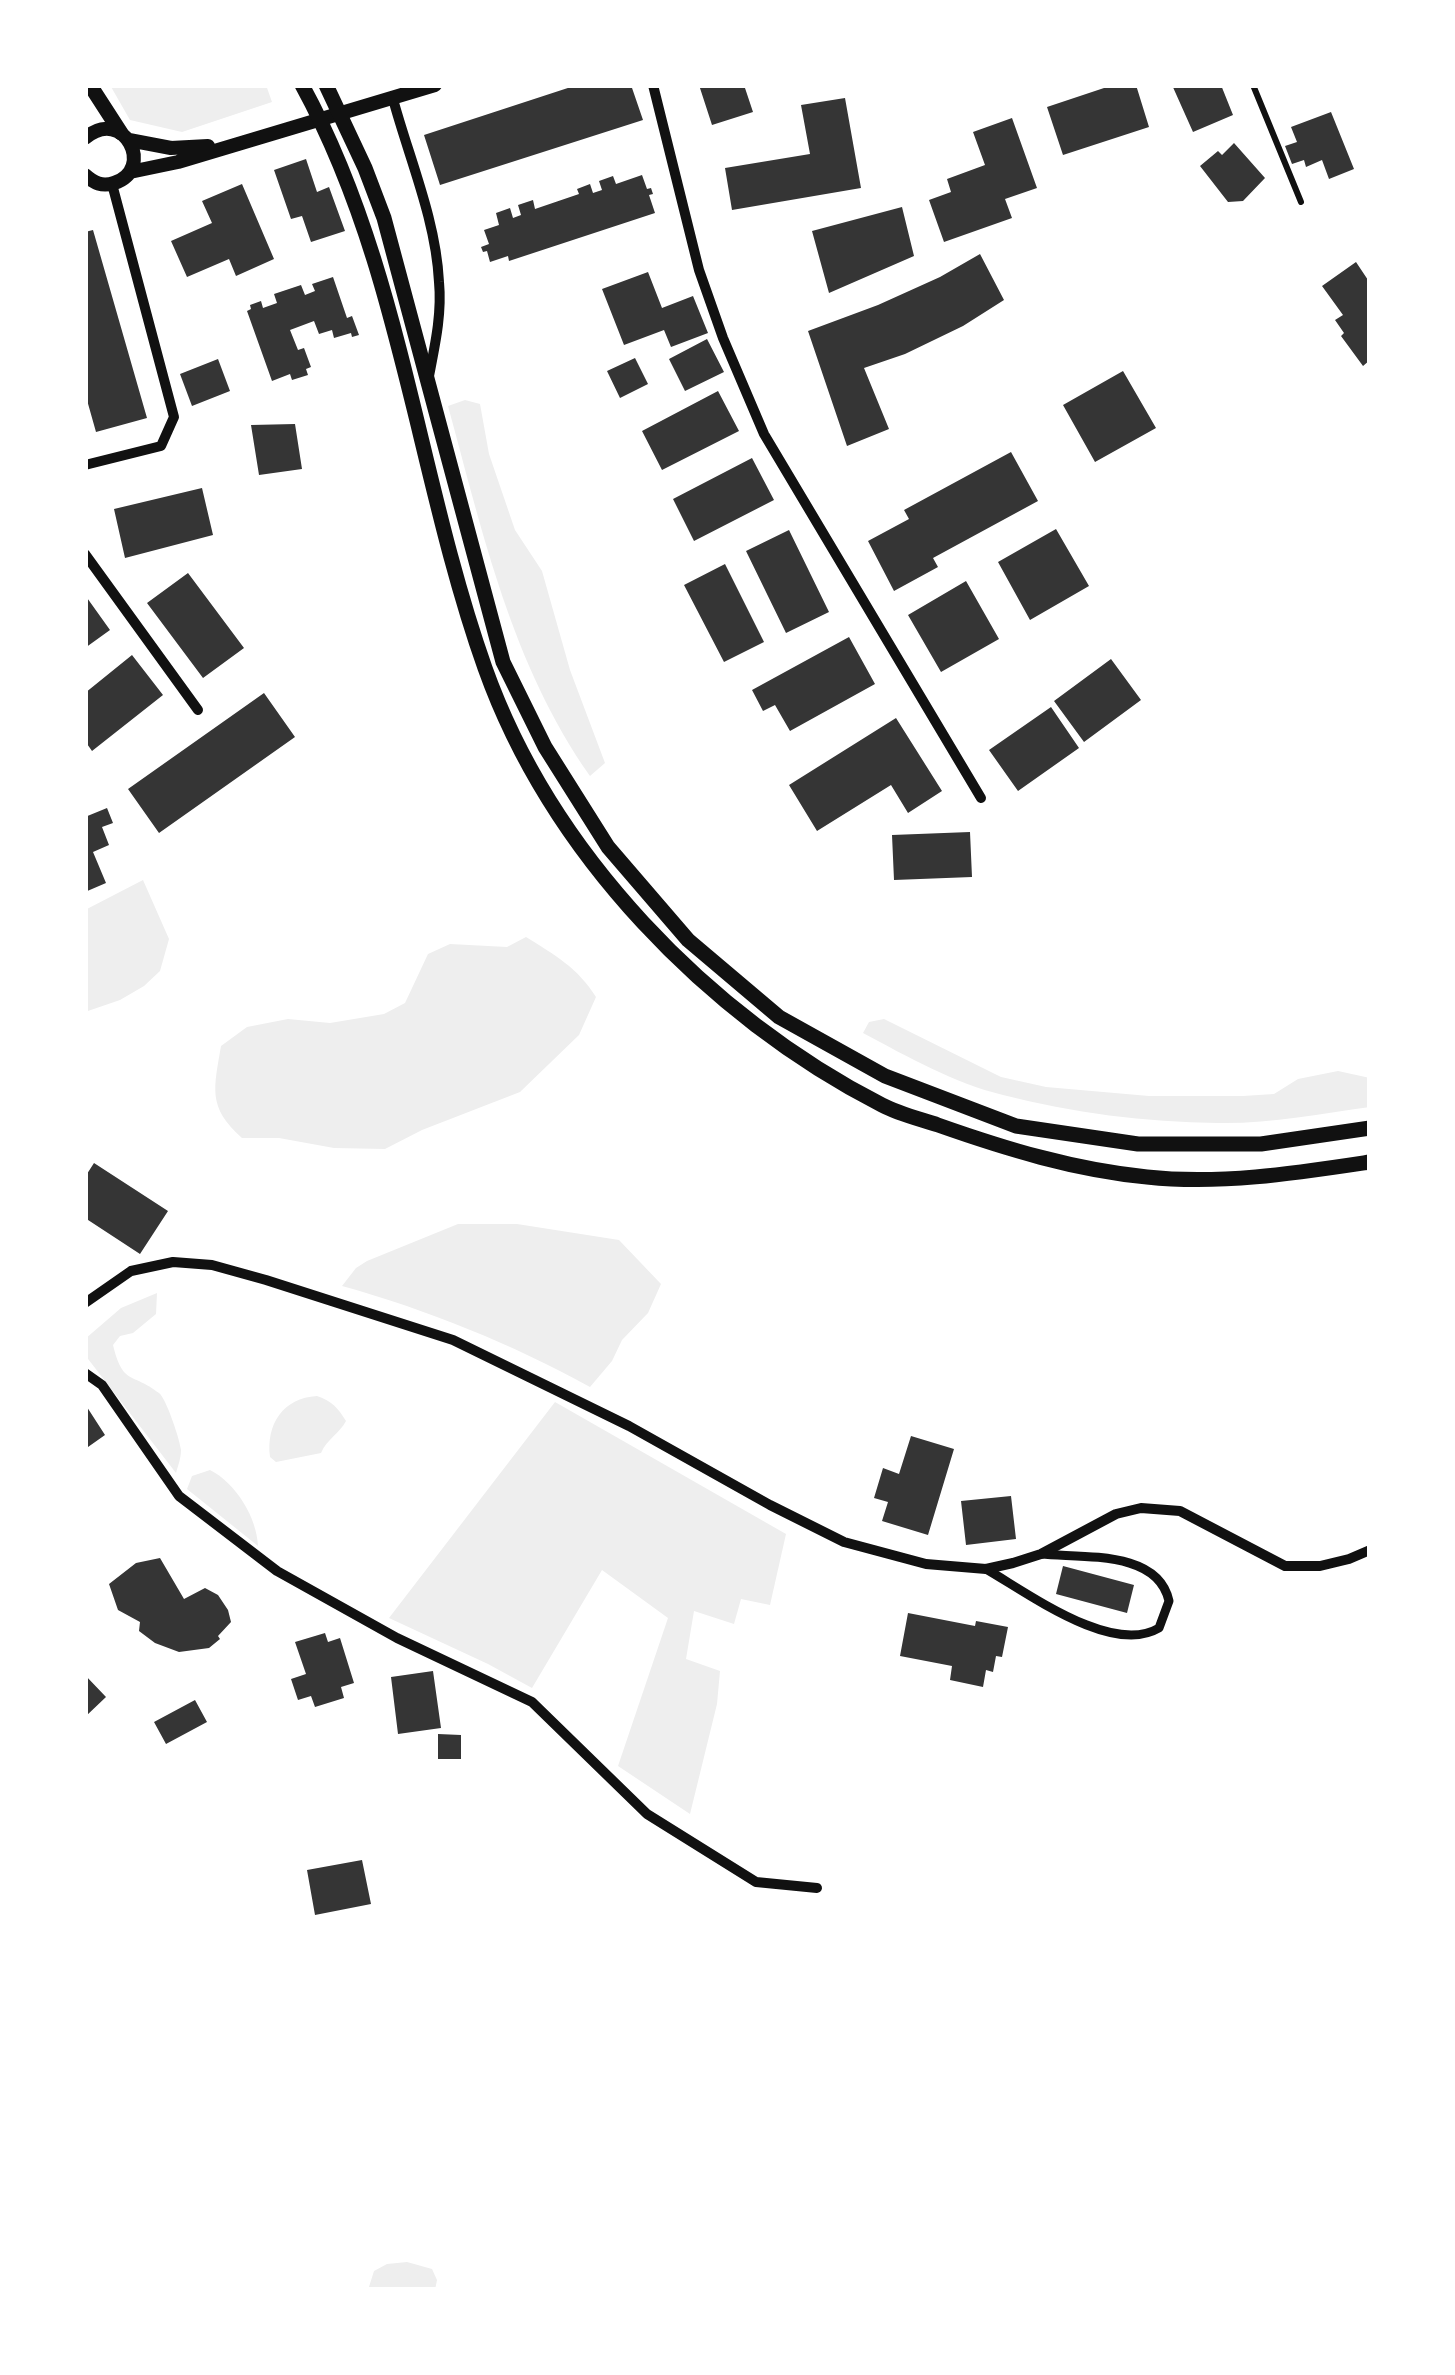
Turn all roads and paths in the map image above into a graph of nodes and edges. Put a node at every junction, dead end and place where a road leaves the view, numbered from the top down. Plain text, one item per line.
1 (90, 85) edge
2 (302, 85) edge
3 (326, 85) edge
4 (435, 85) edge
5 (653, 85) edge
6 (1253, 85) edge
7 (385, 101) junction
8 (125, 137) junction
9 (85, 138) edge
10 (229, 144) junction
11 (130, 172) junction
12 (85, 175) edge
13 (99, 185) edge
14 (1301, 202) dead end
15 (428, 382) junction
16 (85, 466) edge
17 (85, 554) edge
18 (198, 710) dead end
19 (980, 798) dead end
20 (1370, 1128) edge
21 (1370, 1162) edge
22 (85, 1302) edge
23 (85, 1373) edge
24 (1370, 1550) edge
25 (1041, 1554) junction
26 (986, 1569) junction
27 (817, 1888) dead end

1 - 8 main road
2 - 21 main road
3 - 15 main road
4 - 7 street
5 - 19 street
6 - 14 lane
7 - 10 street
7 - 15 street
8 - 9 street
8 - 10 street
8 - 11 street
10 - 11 street
11 - 13 street
12 - 13 street
13 - 16 street
15 - 20 main road
17 - 18 street
22 - 26 street
23 - 27 street
24 - 25 street
25 - 26 street
25 - 26 street

